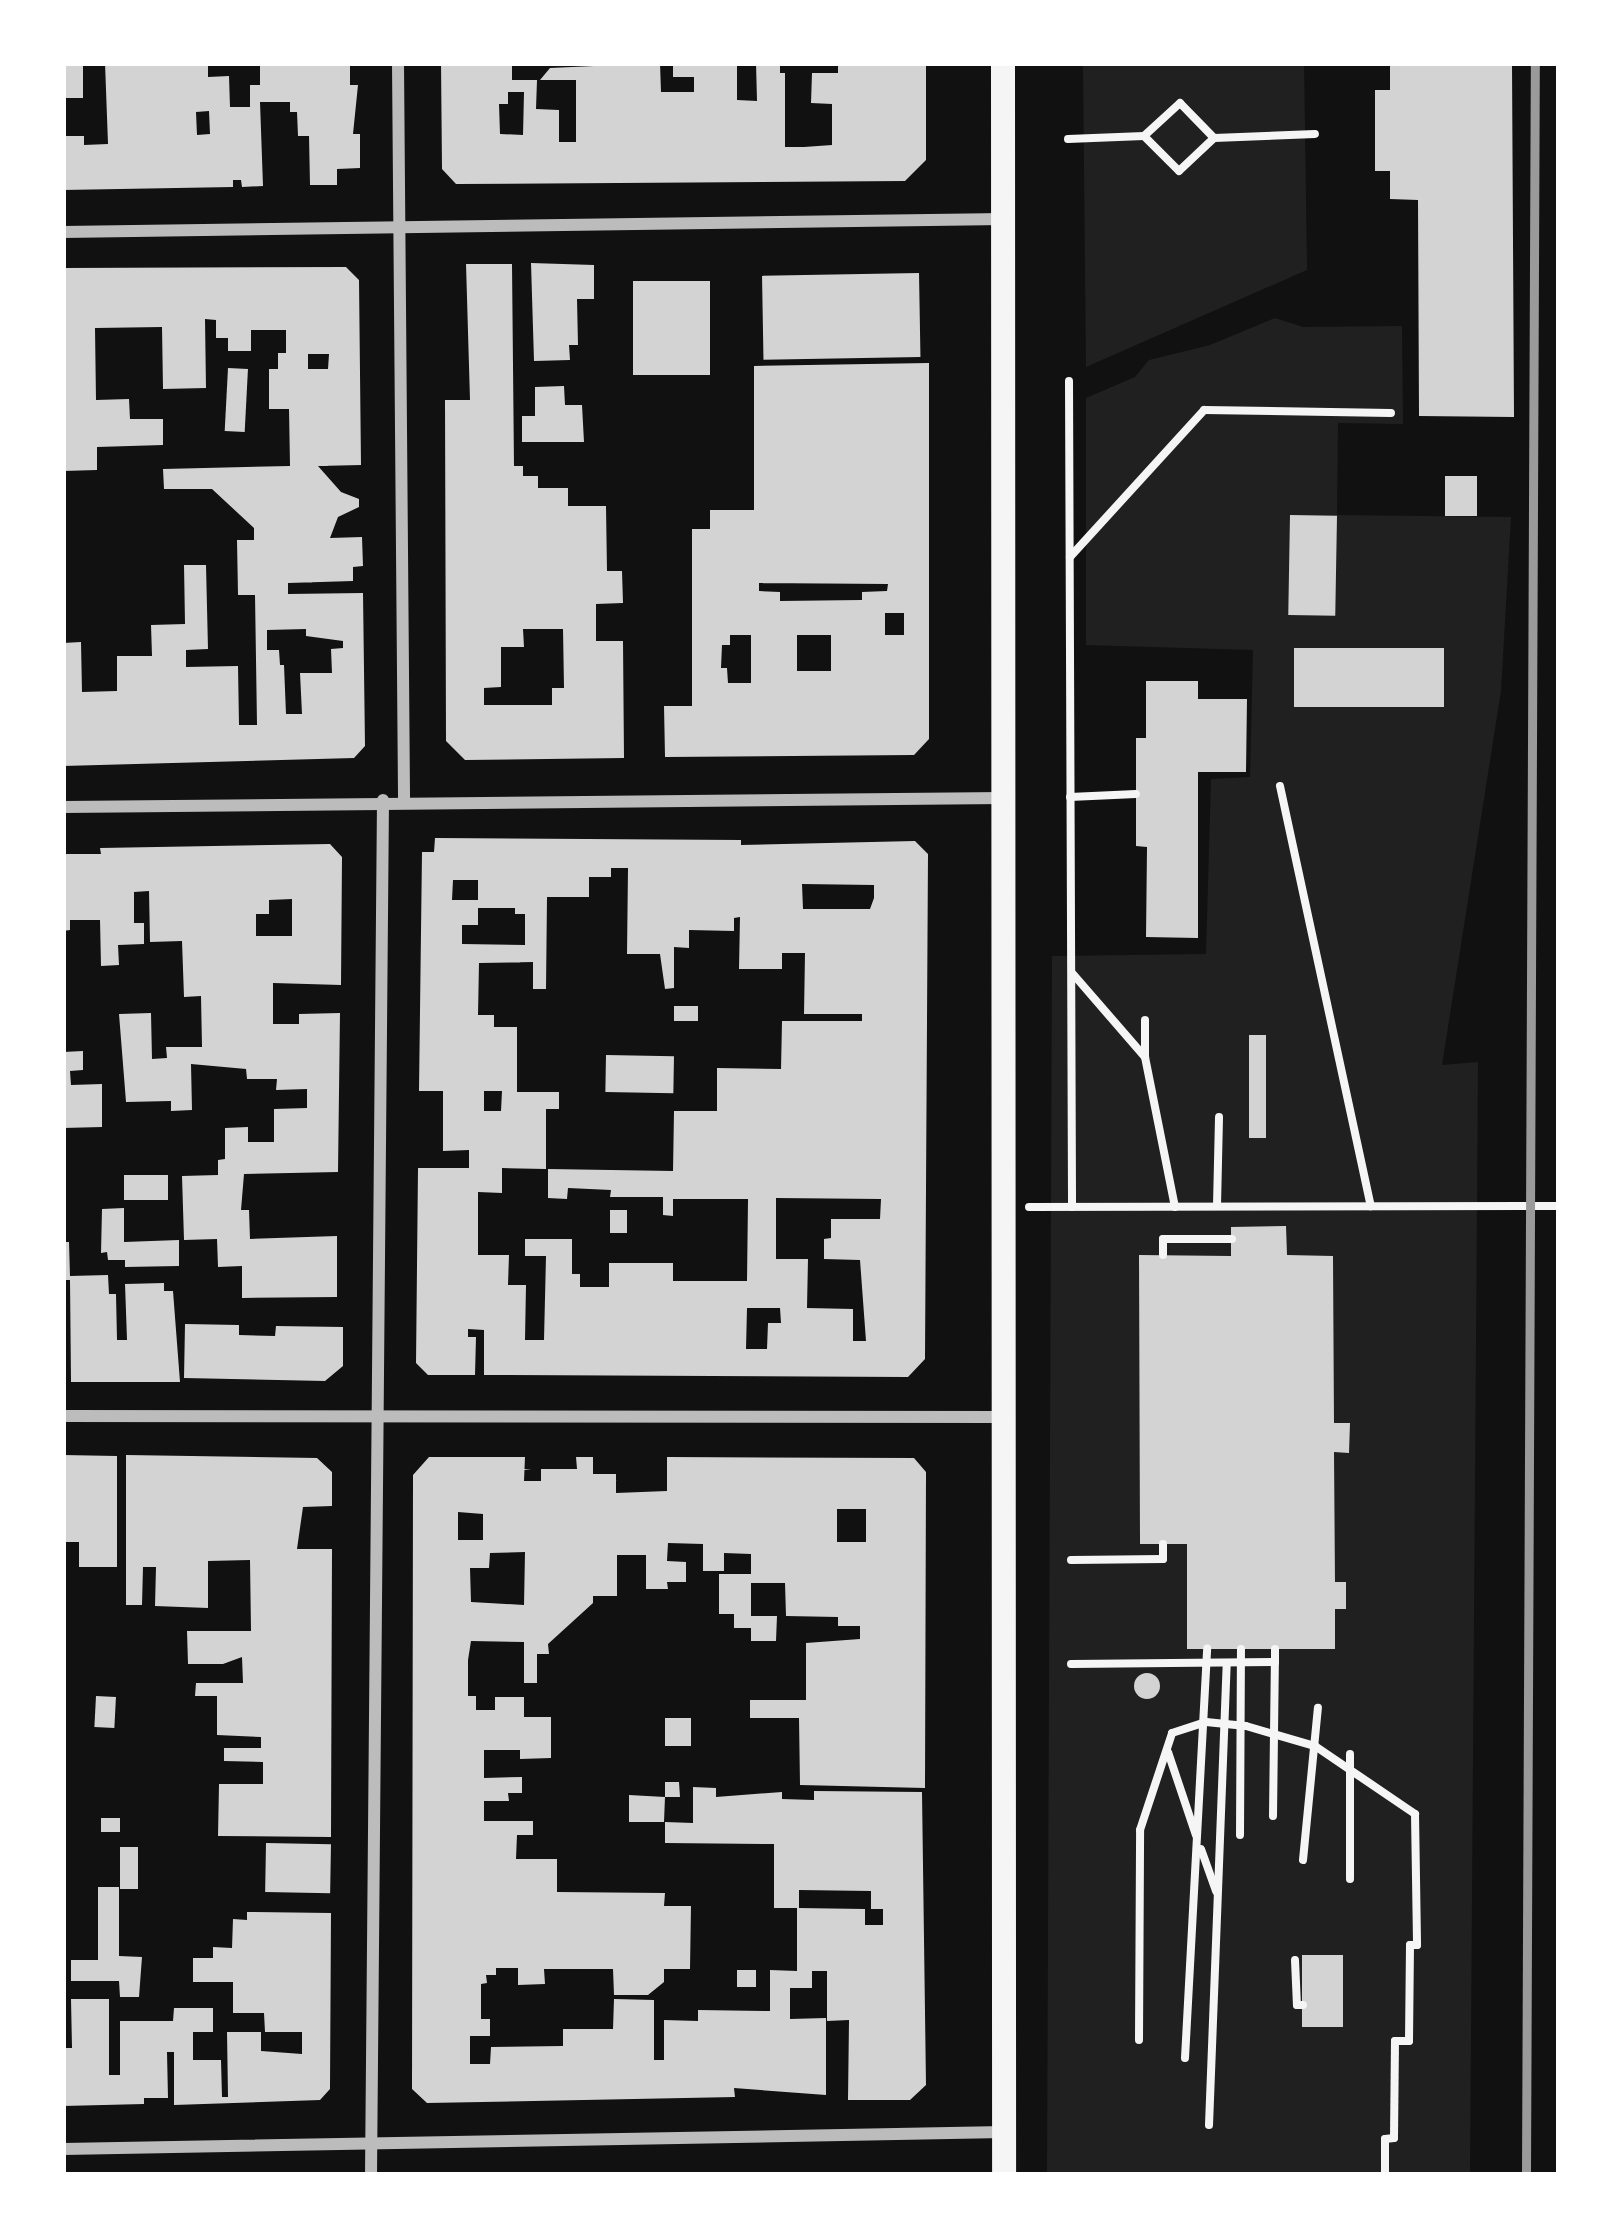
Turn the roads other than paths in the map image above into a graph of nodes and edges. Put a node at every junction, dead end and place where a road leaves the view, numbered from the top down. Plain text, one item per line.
1 (398, 63) edge
2 (1004, 63) edge
3 (1004, 219) junction
4 (400, 227) junction
5 (63, 232) edge
6 (1005, 798) junction
7 (383, 800) junction
8 (404, 800) junction
9 (63, 807) edge
10 (374, 1416) junction
11 (63, 1417) edge
12 (1005, 1417) junction
13 (1004, 2132) junction
14 (371, 2142) junction
15 (63, 2149) edge
16 (371, 2175) edge
17 (1004, 2175) edge

1 - 4 street
2 - 3 main road
3 - 4 street
3 - 6 main road
4 - 5 street
4 - 8 street
6 - 8 street
6 - 12 main road
7 - 8 street
7 - 9 street
7 - 10 street
10 - 11 street
10 - 12 street
10 - 14 street
12 - 13 main road
13 - 14 street
13 - 17 main road
14 - 15 street
14 - 16 street

